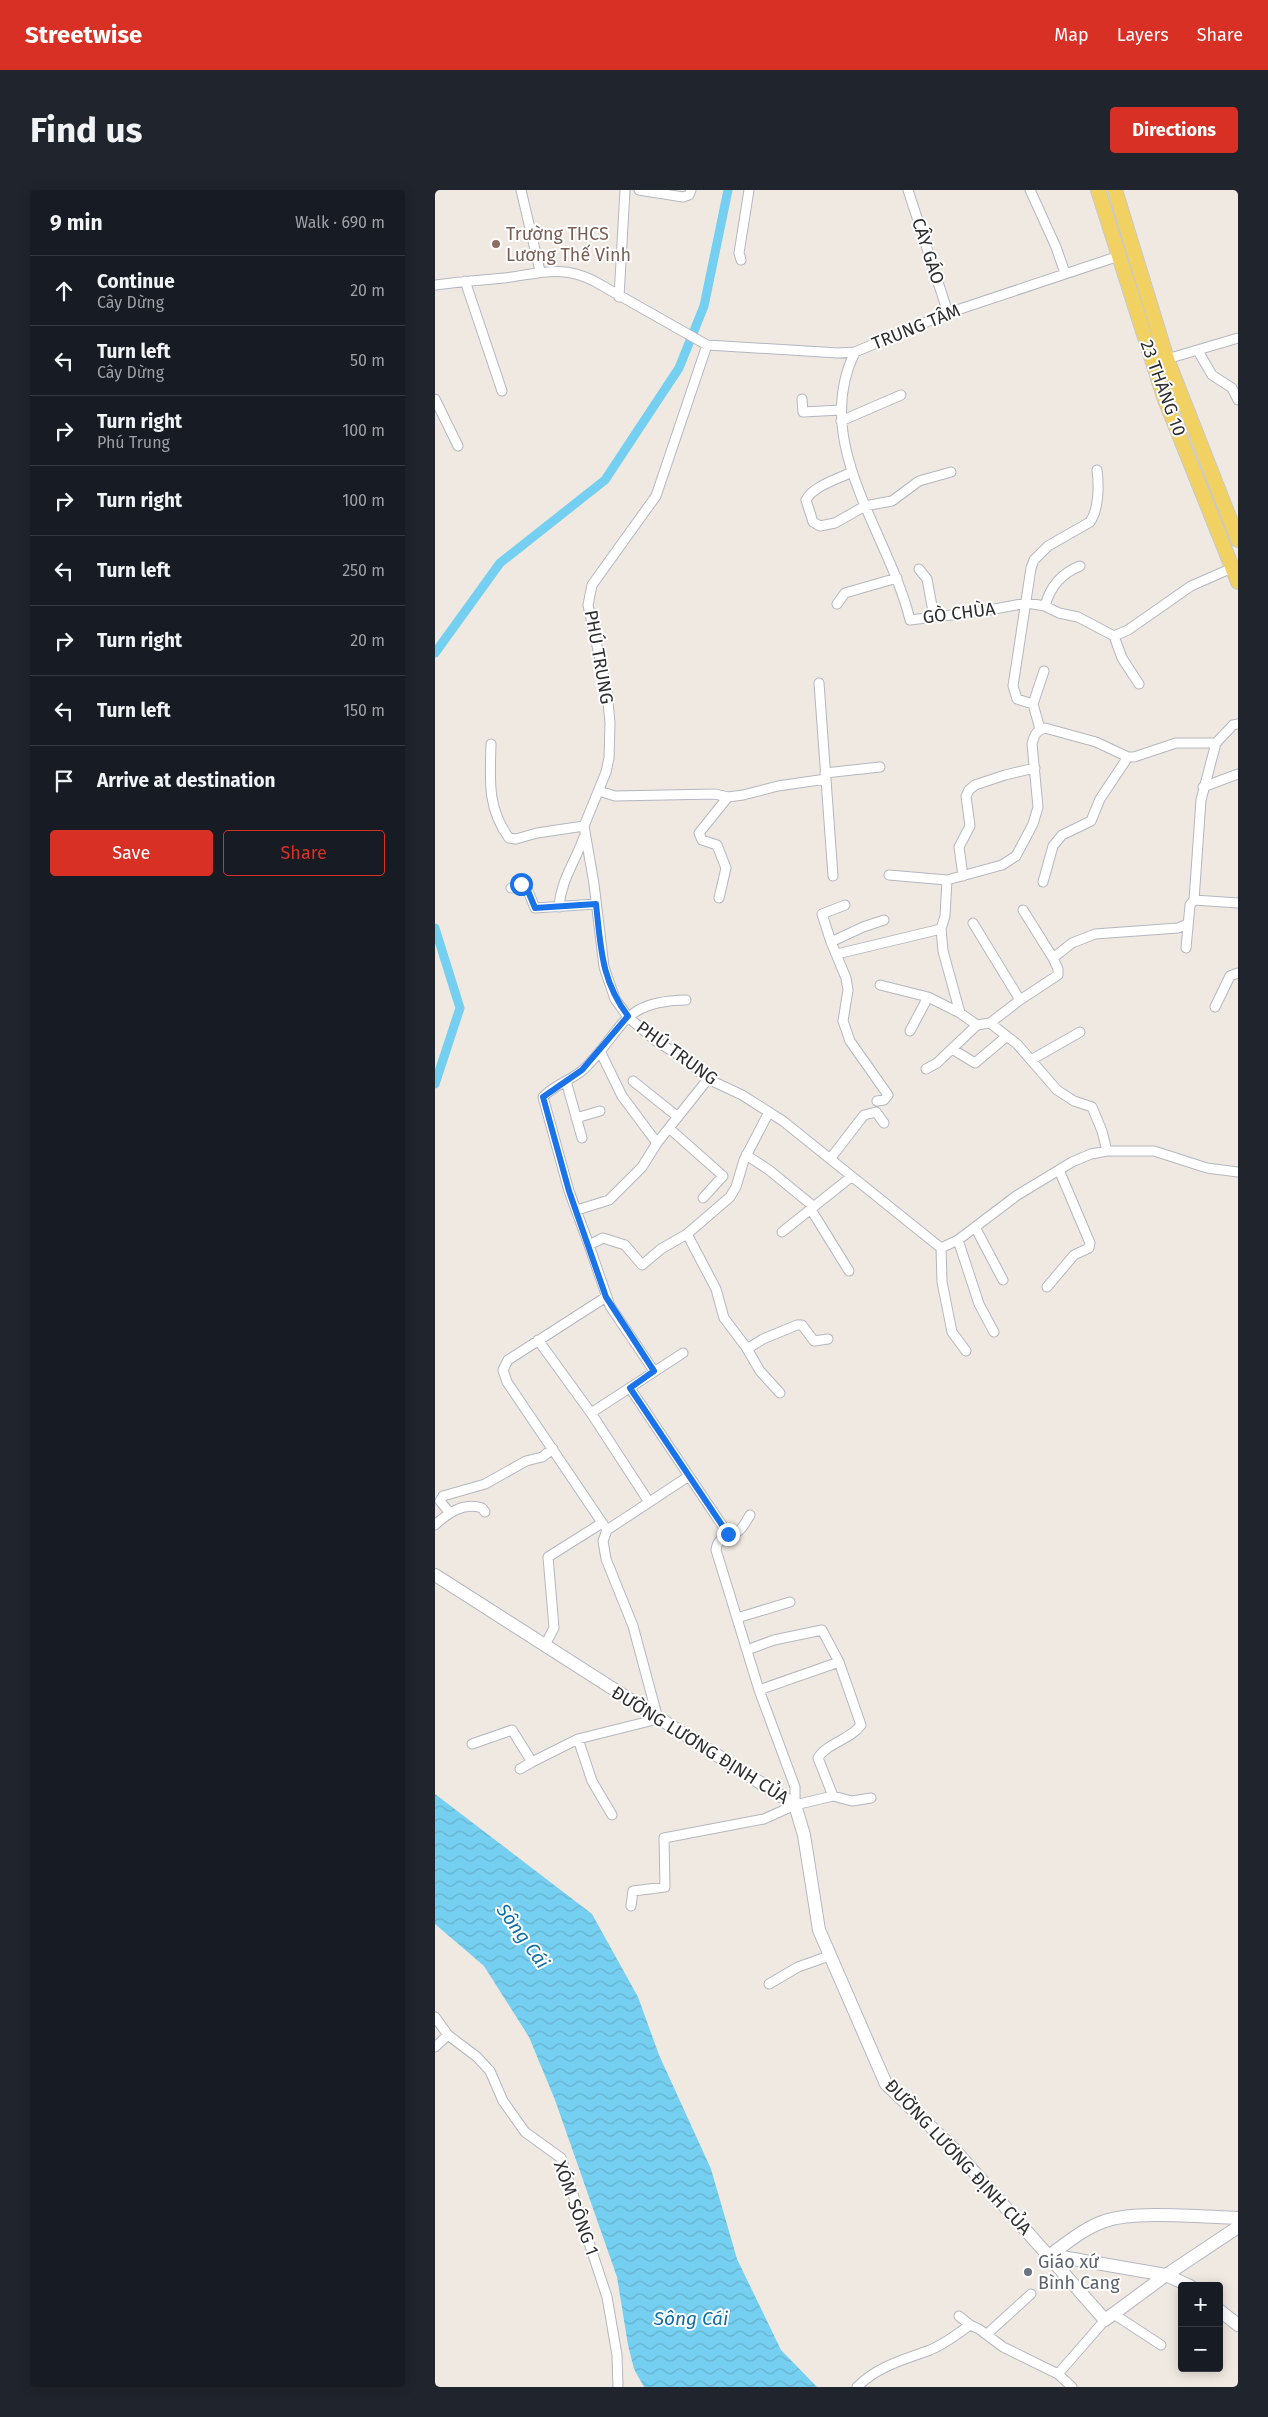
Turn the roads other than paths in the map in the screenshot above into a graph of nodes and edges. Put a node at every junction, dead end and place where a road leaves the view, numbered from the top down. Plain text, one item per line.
1 (521, 190) edge
2 (625, 190) edge
3 (639, 190) edge
4 (691, 190) edge
5 (749, 190) edge
6 (908, 190) edge
7 (1030, 190) edge
8 (1098, 190) edge
9 (1115, 190) edge
10 (1133, 251) junction
11 (1119, 256) junction
12 (741, 260) dead end
13 (541, 271) junction
14 (1065, 273) junction
15 (465, 281) junction
16 (435, 285) edge
17 (619, 297) junction
18 (948, 313) junction
19 (1238, 338) edge
20 (707, 345) junction
21 (1198, 351) junction
22 (855, 352) junction
23 (1167, 359) junction
24 (502, 391) dead end
25 (901, 395) dead end
26 (435, 399) edge
27 (802, 400) dead end
28 (1238, 400) edge
29 (841, 410) junction
30 (841, 421) junction
31 (458, 446) dead end
32 (1097, 470) dead end
33 (852, 472) junction
34 (951, 472) dead end
35 (865, 506) junction
36 (1238, 540) edge
37 (1080, 566) dead end
38 (1233, 568) junction
39 (919, 569) dead end
40 (897, 578) junction
41 (1238, 582) edge
42 (1027, 603) junction
43 (837, 604) dead end
44 (1045, 606) junction
45 (934, 617) junction
46 (1114, 636) junction
47 (1045, 671) dead end
48 (819, 684) dead end
49 (1139, 684) dead end
50 (1033, 704) junction
51 (1238, 724) edge
52 (1040, 729) junction
53 (1216, 743) junction
54 (491, 744) dead end
55 (1127, 757) junction
56 (880, 767) dead end
57 (1035, 768) junction
58 (1238, 774) edge
59 (826, 776) junction
60 (1203, 787) junction
61 (600, 788) junction
62 (727, 797) junction
63 (583, 826) junction
64 (585, 837) junction
65 (889, 875) dead end
66 (833, 876) dead end
67 (963, 876) junction
68 (947, 880) junction
69 (1043, 882) dead end
70 (511, 888) dead end
71 (719, 898) dead end
72 (1194, 900) junction
73 (1238, 903) edge
74 (596, 904) junction
75 (845, 905) dead end
76 (559, 907) junction
77 (1023, 910) dead end
78 (884, 920) dead end
79 (973, 923) dead end
80 (1187, 924) junction
81 (941, 929) junction
82 (831, 942) junction
83 (1186, 948) dead end
84 (837, 954) junction
85 (1053, 958) junction
86 (1238, 973) edge
87 (880, 985) dead end
88 (928, 997) junction
89 (686, 1000) dead end
90 (1020, 1000) junction
91 (1215, 1007) dead end
92 (960, 1013) junction
93 (628, 1016) junction
94 (990, 1023) junction
95 (977, 1025) junction
96 (910, 1031) dead end
97 (1080, 1032) dead end
98 (1007, 1036) junction
99 (952, 1050) junction
100 (601, 1051) junction
101 (1031, 1060) junction
102 (926, 1069) dead end
103 (708, 1079) junction
104 (566, 1081) junction
105 (633, 1081) dead end
106 (877, 1101) dead end
107 (600, 1111) dead end
108 (769, 1112) junction
109 (678, 1117) junction
110 (576, 1118) junction
111 (884, 1123) dead end
112 (669, 1128) junction
113 (582, 1138) dead end
114 (657, 1143) junction
115 (1107, 1151) junction
116 (746, 1154) junction
117 (830, 1159) junction
118 (1059, 1170) junction
119 (1238, 1172) edge
120 (851, 1177) junction
121 (703, 1198) dead end
122 (811, 1207) junction
123 (577, 1210) junction
124 (975, 1227) junction
125 (783, 1232) dead end
126 (687, 1234) junction
127 (958, 1240) junction
128 (589, 1245) junction
129 (941, 1248) junction
130 (849, 1272) dead end
131 (1003, 1280) dead end
132 (1047, 1287) dead end
133 (606, 1297) junction
134 (994, 1332) dead end
135 (828, 1339) dead end
136 (538, 1340) junction
137 (747, 1349) junction
138 (966, 1352) dead end
139 (683, 1353) dead end
140 (654, 1371) junction
141 (630, 1388) junction
142 (780, 1393) dead end
143 (591, 1414) junction
144 (553, 1449) junction
145 (689, 1476) junction
146 (649, 1502) junction
147 (449, 1512) junction
148 (485, 1512) dead end
149 (750, 1515) dead end
150 (435, 1525) edge
151 (604, 1526) junction
152 (728, 1534) junction
153 (435, 1575) edge
154 (790, 1602) dead end
155 (737, 1618) junction
156 (545, 1646) junction
157 (747, 1650) junction
158 (839, 1662) junction
159 (759, 1690) junction
160 (658, 1719) junction
161 (578, 1739) junction
162 (472, 1744) dead end
163 (532, 1762) junction
164 (520, 1769) dead end
165 (833, 1796) junction
166 (871, 1798) dead end
167 (795, 1805) junction
168 (613, 1815) dead end
169 (631, 1906) dead end
170 (829, 1956) junction
171 (769, 1984) dead end
172 (435, 2017) edge
173 (448, 2035) junction
174 (435, 2047) edge
175 (1238, 2218) edge
176 (1238, 2227) edge
177 (1050, 2255) junction
178 (1166, 2275) junction
179 (1181, 2282) edge
180 (1031, 2294) dead end
181 (1223, 2313) edge
182 (959, 2316) dead end
183 (1108, 2317) junction
184 (970, 2325) junction
185 (1238, 2325) edge
186 (987, 2334) junction
187 (1161, 2345) dead end
188 (1058, 2374) junction
189 (618, 2387) edge
190 (857, 2387) edge
191 (1072, 2387) edge

1 - 13 street
2 - 17 street
3 - 4 street
5 - 12 street
6 - 18 street, CÂY GÁO
7 - 14 street
8 - 11 main road, 23 THÁNG 10
9 - 10 main road, 23 THÁNG 10
10 - 11 main road
10 - 23 main road, 23 THÁNG 10
11 - 14 street, TRUNG TÂM
11 - 38 main road, 23 THÁNG 10
13 - 15 street
13 - 17 street
14 - 18 street, TRUNG TÂM
15 - 16 street
15 - 24 street
17 - 20 street
18 - 22 street, TRUNG TÂM
19 - 21 street
20 - 22 street, TRUNG TÂM
20 - 61 street, PHÚ TRUNG
21 - 23 street
21 - 28 street
22 - 29 street, GÒ CHÙA
23 - 36 main road, 23 THÁNG 10
25 - 30 street
26 - 31 street
27 - 29 street
29 - 30 street, GÒ CHÙA
30 - 33 street, GÒ CHÙA
32 - 42 street
33 - 35 street, GÒ CHÙA
33 - 35 street
34 - 35 street
35 - 40 street, GÒ CHÙA
37 - 44 street
38 - 41 main road, 23 THÁNG 10
38 - 46 street
39 - 45 street
40 - 43 street
40 - 45 street, GÒ CHÙA
42 - 44 street, GÒ CHÙA
42 - 45 street, GÒ CHÙA
42 - 50 street
44 - 46 street, GÒ CHÙA
46 - 49 street
47 - 50 street
48 - 59 street
50 - 52 street
51 - 53 street
52 - 55 street
52 - 57 street
53 - 55 street
53 - 60 street
54 - 63 street
55 - 69 street
56 - 59 street
57 - 67 street
57 - 67 street
58 - 60 street
59 - 62 street
59 - 66 street
60 - 72 street
61 - 62 street
61 - 63 street, PHÚ TRUNG
62 - 71 street
63 - 64 street, PHÚ TRUNG
64 - 74 street, PHÚ TRUNG
64 - 76 street
65 - 68 street
67 - 68 street
68 - 81 street
70 - 76 street
72 - 73 street
72 - 80 street
74 - 76 street
74 - 93 street, PHÚ TRUNG
75 - 82 street
77 - 85 street
78 - 82 street
79 - 90 street
80 - 83 street
80 - 85 street
81 - 84 street
81 - 92 street
82 - 84 street
84 - 106 street
85 - 90 street
86 - 91 street
87 - 88 street
88 - 92 street
88 - 96 street
89 - 93 street
90 - 94 street
92 - 95 street
93 - 100 street
93 - 103 street, PHÚ TRUNG
94 - 95 street
94 - 98 street
95 - 99 street
97 - 101 street
98 - 99 street
98 - 101 street
99 - 102 street
100 - 104 street
100 - 114 street
101 - 115 street
103 - 108 street, PHÚ TRUNG
103 - 109 street
104 - 110 street
104 - 123 street
105 - 109 street
107 - 110 street
108 - 116 street
108 - 117 street, PHÚ TRUNG
109 - 112 street
110 - 113 street
111 - 117 street
112 - 114 street
112 - 121 street
114 - 123 street
115 - 118 street
115 - 119 street
116 - 122 street
116 - 126 street
117 - 120 street, PHÚ TRUNG
118 - 124 street
118 - 132 street
120 - 122 street
120 - 129 street, PHÚ TRUNG
122 - 125 street
122 - 130 street
123 - 128 street
124 - 127 street
124 - 131 street
126 - 128 street
126 - 137 street
127 - 129 street
127 - 134 street
128 - 133 street
129 - 138 street
133 - 136 street
133 - 140 street
135 - 137 street
136 - 143 street
136 - 144 street
137 - 142 street
139 - 140 street
140 - 141 street
141 - 143 street
141 - 145 street
143 - 146 street
144 - 147 street
144 - 151 street
145 - 146 street
145 - 152 street
146 - 151 street
147 - 148 street
147 - 150 street
149 - 152 street
151 - 156 street
151 - 160 street
152 - 155 street
153 - 156 street, ĐƯỜNG LƯƠNG ĐỊNH CỦA
154 - 155 street
155 - 157 street
156 - 160 street, ĐƯỜNG LƯƠNG ĐỊNH CỦA
157 - 158 street
157 - 159 street
158 - 159 street
158 - 165 street
159 - 167 street
160 - 161 street
160 - 167 street, ĐƯỜNG LƯƠNG ĐỊNH CỦA
161 - 163 street
161 - 168 street
162 - 163 street
163 - 164 street
165 - 166 street
165 - 167 street
167 - 169 street
167 - 170 street, ĐƯỜNG LƯƠNG ĐỊNH CỦA
170 - 171 street
170 - 177 street, ĐƯỜNG LƯƠNG ĐỊNH CỦA
172 - 173 street, XÓM SÔNG 1
173 - 174 street
173 - 189 street, XÓM SÔNG 1
175 - 177 street
176 - 178 street
177 - 178 street
177 - 183 street, ĐƯỜNG LƯƠNG ĐỊNH CỦA
178 - 179 street
178 - 183 street
180 - 186 street
181 - 185 street
182 - 184 street
183 - 187 street
183 - 188 street
184 - 186 street
184 - 190 street
186 - 188 street
188 - 191 street

